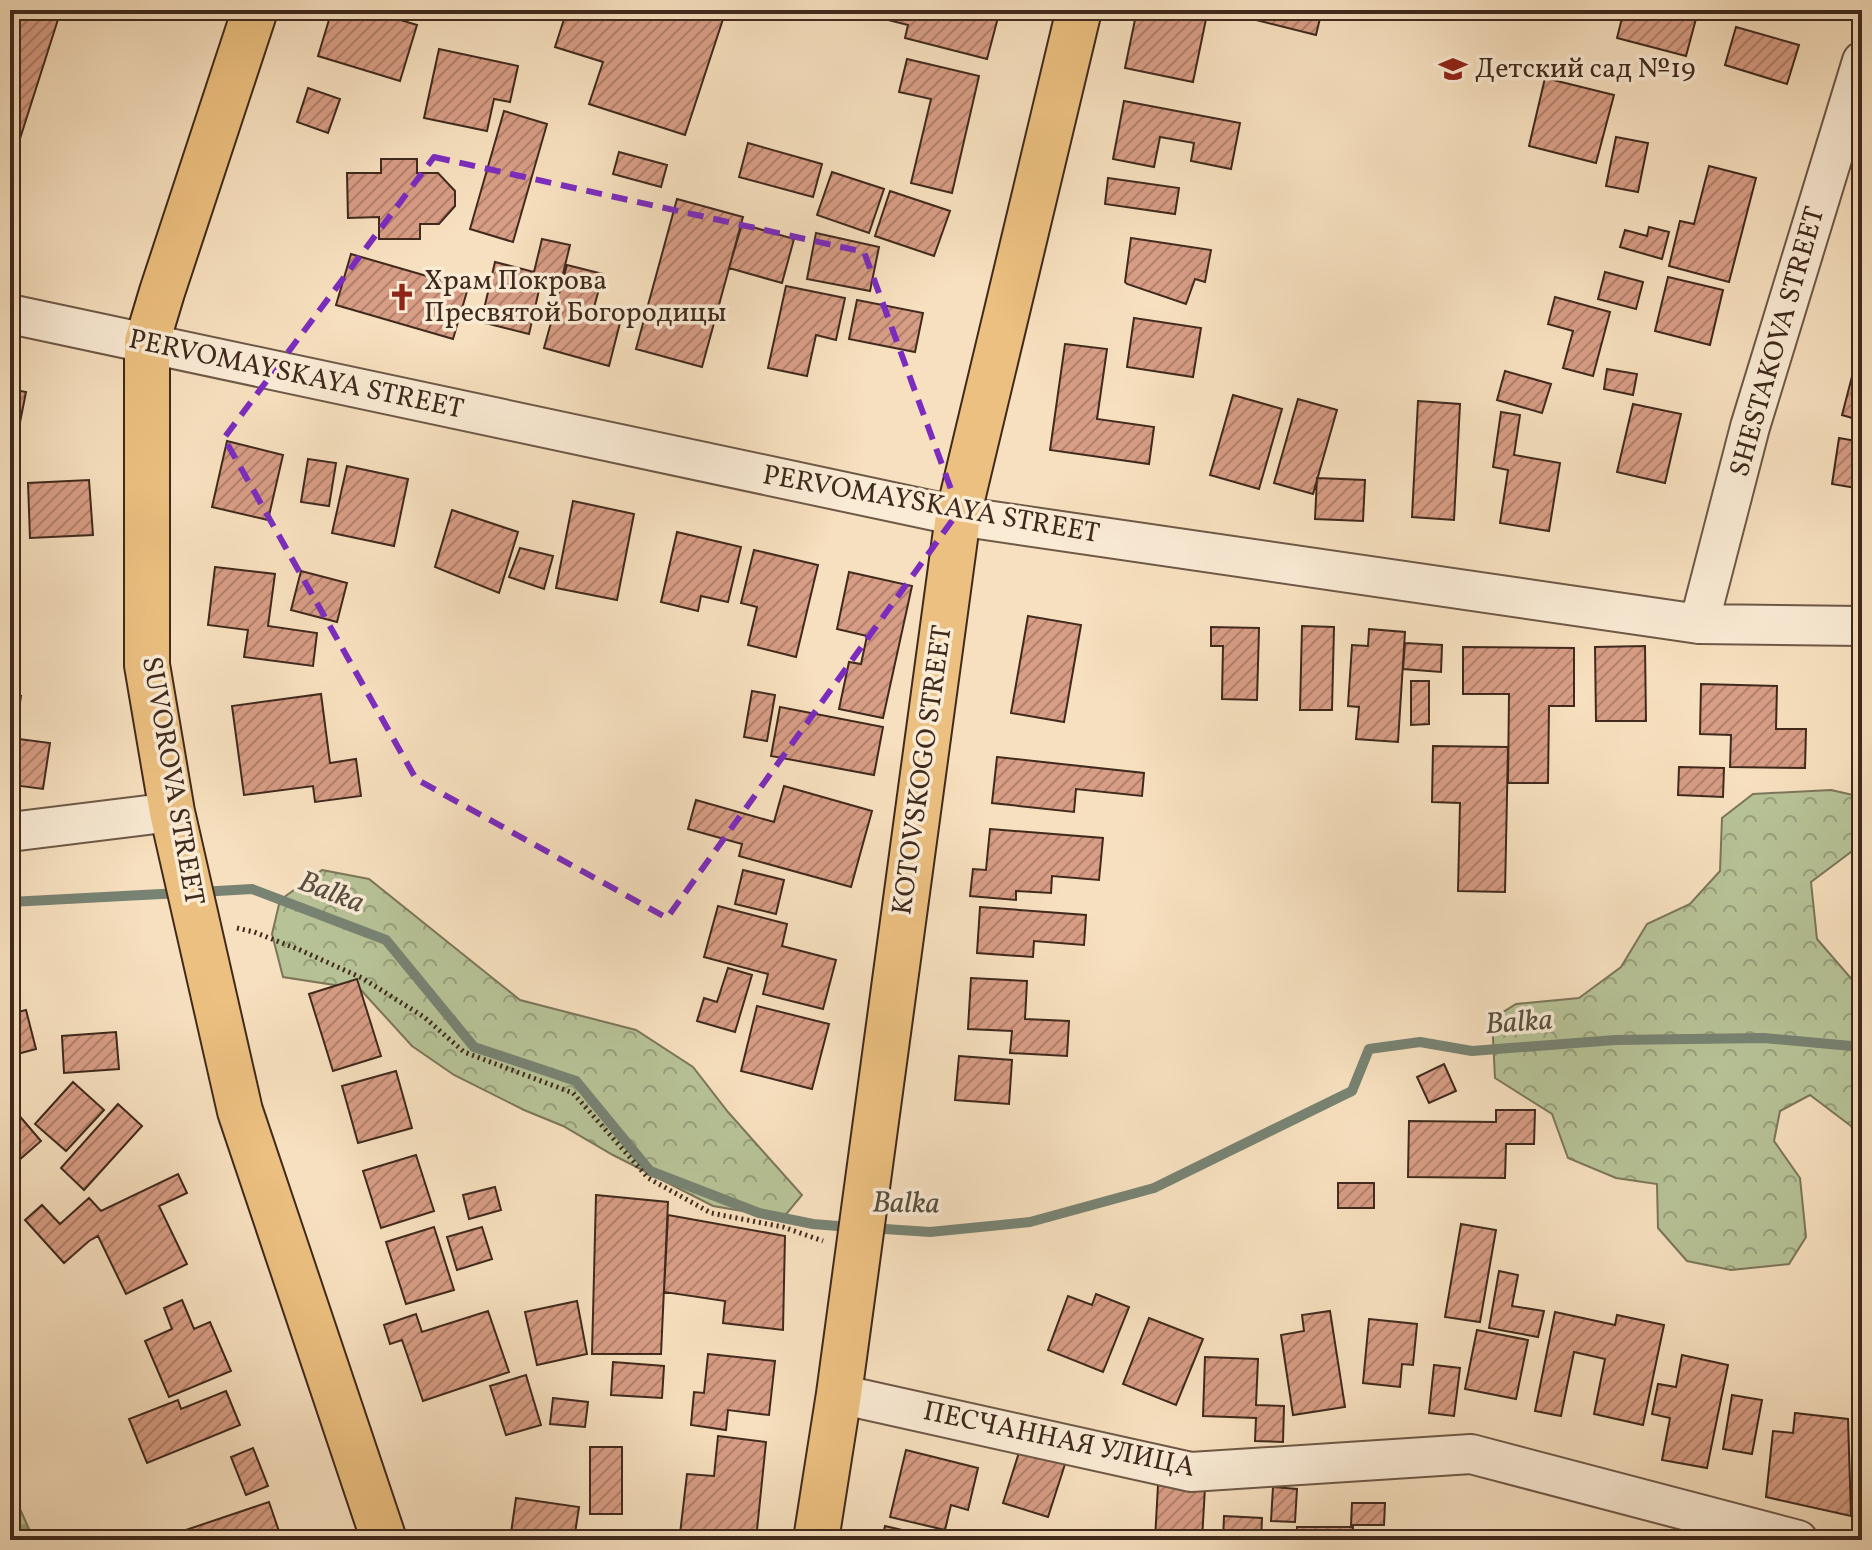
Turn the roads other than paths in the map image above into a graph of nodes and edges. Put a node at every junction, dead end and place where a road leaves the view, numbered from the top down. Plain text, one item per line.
1 (255, 10) edge
2 (1079, 10) edge
3 (1862, 61) edge
4 (10, 314) edge
5 (147, 342) junction
6 (958, 516) junction
7 (1699, 624) junction
8 (1862, 626) edge
9 (172, 812) junction
10 (10, 832) edge
11 (839, 1394) junction
12 (384, 1540) edge
13 (816, 1540) edge
14 (1798, 1540) edge

1 - 5 main road, SUVOROVA STREET
2 - 6 main road, KOTOVSKOGO STREET
3 - 7 street, SHESTAKOVA STREET
4 - 5 street, PERVOMAYSKAYA STREET
5 - 6 street, PERVOMAYSKAYA STREET
5 - 9 main road, SUVOROVA STREET
6 - 7 street, PERVOMAYSKAYA STREET
6 - 11 main road, KOTOVSKOGO STREET
7 - 8 street, PERVOMAYSKAYA STREET
9 - 10 street
9 - 12 main road, SUVOROVA STREET
11 - 13 main road, KOTOVSKOGO STREET
11 - 14 street, ПЕСЧАННАЯ УЛИЦА

